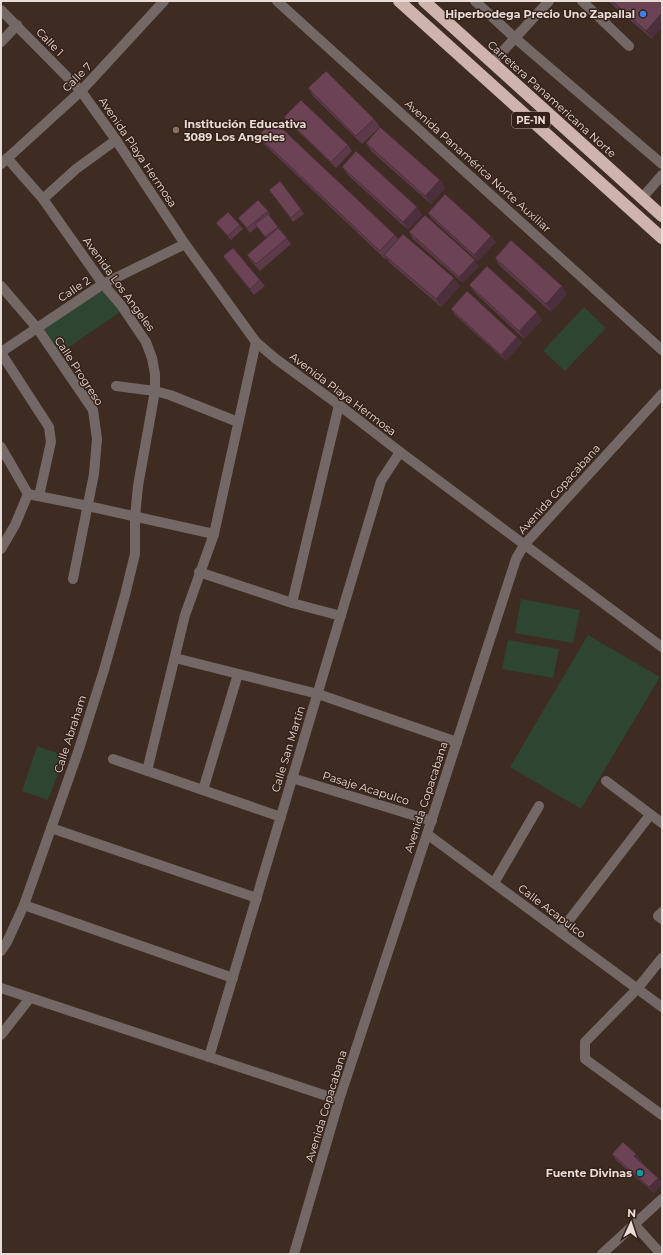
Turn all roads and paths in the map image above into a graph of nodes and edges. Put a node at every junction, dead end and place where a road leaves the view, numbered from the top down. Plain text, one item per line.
1 (164, 1) edge
2 (277, 1) edge
3 (399, 1) edge
4 (424, 1) edge
5 (474, 1) edge
6 (549, 1) edge
7 (582, 1) edge
8 (1, 10) edge
9 (17, 25) junction
10 (515, 38) junction
11 (1, 42) edge
12 (629, 46) dead end
13 (492, 63) junction
14 (81, 91) junction
15 (116, 140) junction
16 (4, 161) edge
17 (662, 164) edge
18 (662, 175) edge
19 (43, 198) junction
20 (642, 198) junction
21 (662, 216) edge
22 (662, 238) edge
23 (185, 244) junction
24 (103, 284) junction
25 (1, 286) edge
26 (37, 328) junction
27 (256, 342) junction
28 (662, 350) edge
29 (1, 352) edge
30 (116, 386) dead end
31 (155, 391) junction
32 (662, 394) edge
33 (339, 405) junction
34 (238, 422) junction
35 (2, 451) edge
36 (400, 452) junction
37 (28, 494) junction
38 (39, 496) junction
39 (88, 506) junction
40 (135, 517) junction
41 (214, 534) junction
42 (524, 545) junction
43 (1, 549) edge
44 (200, 572) junction
45 (73, 579) dead end
46 (292, 603) junction
47 (341, 616) junction
48 (662, 647) edge
49 (175, 658) junction
50 (238, 674) junction
51 (318, 694) junction
52 (457, 742) junction
53 (113, 759) dead end
54 (147, 771) junction
55 (292, 778) junction
56 (606, 781) dead end
57 (203, 790) junction
58 (539, 806) dead end
59 (650, 815) junction
60 (281, 817) junction
61 (432, 821) junction
62 (662, 824) edge
63 (51, 828) junction
64 (427, 834) junction
65 (494, 883) junction
66 (257, 898) junction
67 (24, 905) junction
68 (662, 912) edge
69 (662, 919) edge
70 (560, 932) junction
71 (1, 952) edge
72 (662, 958) edge
73 (233, 978) junction
74 (1, 988) edge
75 (637, 989) junction
76 (30, 998) junction
77 (662, 1008) edge
78 (1, 1035) edge
79 (209, 1057) junction
80 (339, 1100) junction
81 (662, 1115) edge
82 (662, 1199) edge
83 (634, 1224) junction
84 (294, 1254) edge
85 (602, 1254) edge
86 (660, 1254) edge

1 - 14 street, Calle 7
2 - 28 street, Avenida Panamérica Norte Auxiliar
3 - 22 highway, PE-1N
4 - 13 highway, Carretera Panamericana Norte / PE-1N
5 - 10 street
6 - 10 street
7 - 12 street
8 - 9 street, Calle 1
9 - 11 street
9 - 14 street, Calle 1
10 - 13 street
10 - 17 street
13 - 20 highway, Carretera Panamericana Norte / PE-1N
14 - 15 street, Avenida Playa Hermosa
14 - 16 street, Calle 7
15 - 19 street
15 - 23 street, Avenida Playa Hermosa
16 - 19 street, Avenida Los Angeles
18 - 20 street
19 - 24 street, Avenida Los Angeles
20 - 21 highway, Carretera Panamericana Norte / PE-1N
23 - 24 street, Calle 2
23 - 27 street, Avenida Playa Hermosa
24 - 26 street, Calle 2
24 - 31 street, Avenida Los Angeles
25 - 26 street, Calle Progreso
26 - 29 street, Calle 2
26 - 39 street, Calle Progreso
27 - 33 street, Avenida Playa Hermosa
27 - 34 street
29 - 38 street
30 - 31 street
31 - 34 street
31 - 40 street, Avenida Los Angeles
32 - 42 street, Avenida Copacabana
33 - 36 street, Avenida Playa Hermosa
33 - 46 street
34 - 41 street
35 - 37 street
36 - 42 street, Avenida Playa Hermosa
36 - 47 street, Calle San Martín
37 - 38 street
37 - 43 street
38 - 39 street
39 - 40 street
39 - 45 street, Calle Progreso
40 - 41 street
40 - 63 street, Calle Abraham
41 - 44 street
42 - 48 street, Avenida Playa Hermosa
42 - 52 street, Avenida Copacabana
44 - 46 street
44 - 49 street
46 - 47 street
47 - 51 street, Calle San Martín
49 - 50 street
49 - 54 street
50 - 51 street
50 - 57 street
51 - 52 street
51 - 55 street, Calle San Martín
52 - 61 street, Avenida Copacabana
53 - 54 street
54 - 57 street
55 - 60 street, Calle San Martín
55 - 61 street, Pasaje Acapulco
56 - 59 street
57 - 60 street
58 - 65 street
59 - 62 street
59 - 70 street
60 - 66 street, Calle San Martín
61 - 64 street, Avenida Copacabana
63 - 66 street
63 - 67 street, Calle Abraham
64 - 65 street, Calle Acapulco
64 - 80 street, Avenida Copacabana
65 - 70 street, Calle Acapulco
66 - 73 street, Calle San Martín
67 - 71 street, Calle Abraham
67 - 73 street
68 - 69 street
70 - 75 street, Calle Acapulco
72 - 75 street
73 - 79 street, Calle San Martín
74 - 76 street
75 - 77 street, Calle Acapulco
75 - 81 street
76 - 78 street
76 - 79 street
79 - 80 street
80 - 84 street, Avenida Copacabana
82 - 83 street
83 - 85 street
83 - 86 street

